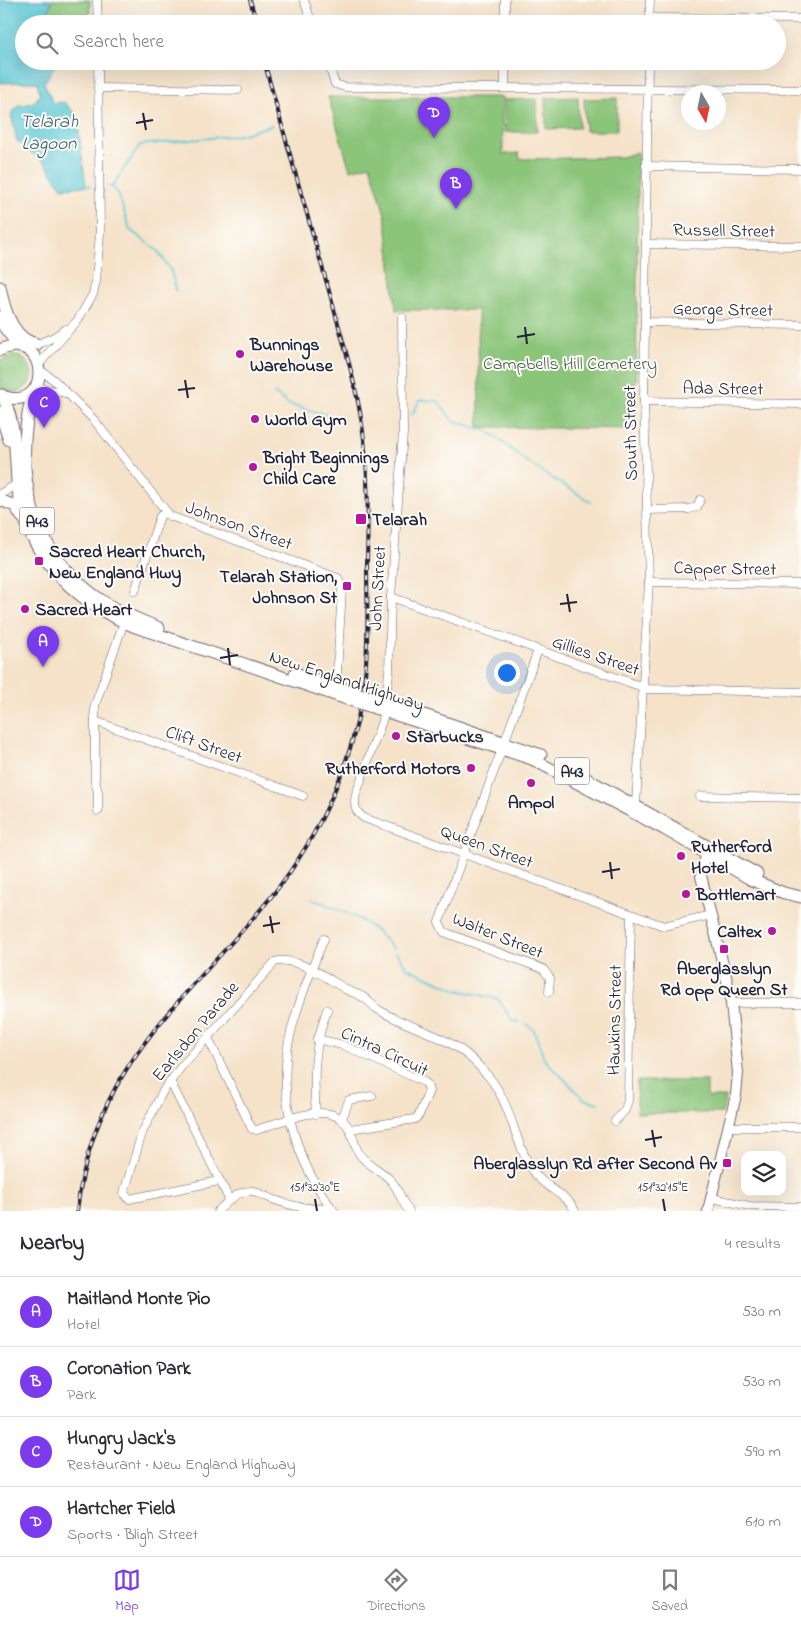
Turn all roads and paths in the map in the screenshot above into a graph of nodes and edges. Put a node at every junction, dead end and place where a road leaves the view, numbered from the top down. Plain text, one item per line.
1 (97, 0) edge
2 (304, 0) edge
3 (505, 0) edge
4 (650, 0) edge
5 (98, 15) edge
6 (309, 15) edge
7 (505, 15) edge
8 (650, 15) edge
9 (786, 19) edge
10 (801, 19) edge
11 (98, 70) edge
12 (331, 70) edge
13 (505, 70) edge
14 (648, 70) edge
15 (505, 87) junction
16 (98, 88) junction
17 (648, 88) junction
18 (238, 90) dead end
19 (801, 90) edge
20 (646, 166) junction
21 (801, 169) edge
22 (646, 244) junction
23 (801, 246) edge
24 (0, 287) edge
25 (0, 317) edge
26 (402, 317) dead end
27 (78, 320) junction
28 (645, 322) junction
29 (801, 325) edge
30 (37, 344) junction
31 (21, 347) junction
32 (0, 350) edge
33 (40, 367) junction
34 (35, 389) junction
35 (66, 393) junction
36 (1, 395) edge
37 (644, 401) junction
38 (801, 404) edge
39 (0, 412) edge
40 (16, 468) junction
41 (17, 484) junction
42 (0, 494) edge
43 (0, 500) edge
44 (700, 500) dead end
45 (648, 510) junction
46 (166, 512) junction
47 (30, 531) junction
48 (648, 582) junction
49 (801, 584) edge
50 (135, 591) dead end
51 (391, 597) junction
52 (126, 618) junction
53 (538, 650) junction
54 (642, 687) junction
55 (336, 691) junction
56 (801, 692) edge
57 (380, 705) junction
58 (95, 721) junction
59 (504, 745) junction
60 (303, 796) dead end
61 (700, 796) dead end
62 (801, 798) edge
63 (636, 804) junction
64 (98, 811) dead end
65 (702, 842) junction
66 (464, 854) junction
67 (707, 855) junction
68 (801, 890) edge
69 (801, 897) edge
70 (631, 915) junction
71 (711, 915) junction
72 (324, 939) dead end
73 (311, 970) junction
74 (549, 992) dead end
75 (732, 1003) junction
76 (801, 1003) edge
77 (327, 1010) dead end
78 (208, 1038) junction
79 (317, 1039) junction
80 (170, 1081) junction
81 (372, 1096) dead end
82 (316, 1114) junction
83 (290, 1118) junction
84 (342, 1119) junction
85 (615, 1121) dead end
86 (729, 1127) junction
87 (801, 1127) edge
88 (350, 1129) junction
89 (219, 1181) junction
90 (712, 1198) junction
91 (229, 1200) junction
92 (801, 1207) edge
93 (333, 1210) edge
94 (218, 1211) edge
95 (409, 1211) edge
96 (575, 1211) edge
97 (708, 1211) edge

1 - 5 street
2 - 6 street
3 - 7 street
4 - 8 street
9 - 10 street
11 - 16 street
12 - 15 street
13 - 15 street
14 - 17 street, South Street
15 - 17 street
16 - 18 street
16 - 27 street
17 - 19 street
17 - 20 street, South Street
20 - 21 street
20 - 22 street, South Street
22 - 23 street, Russell Street
22 - 28 street, South Street
24 - 30 highway
25 - 31 highway
26 - 51 street, John Street
27 - 30 street
27 - 33 street
28 - 29 street, George Street
28 - 37 street, South Street
30 - 31 street
31 - 32 highway
31 - 33 highway
33 - 34 highway, A43
33 - 35 street, Johnson Street
34 - 35 street
34 - 36 highway, A43
34 - 52 highway, New England Highway / A43
35 - 46 street, Johnson Street
36 - 40 highway, New England Highway / A43
37 - 38 street, Ada Street
37 - 45 street, South Street
39 - 40 highway
40 - 41 highway, New England Highway / A43
41 - 42 street
41 - 47 highway, New England Highway / A43
43 - 47 highway
44 - 45 street
45 - 48 street, South Street
46 - 50 street
46 - 55 street, Johnson Street
47 - 52 highway, New England Highway / A43
48 - 49 street, Capper Street
48 - 54 street, South Street
51 - 53 street, Gillies Street
51 - 57 street, John Street
52 - 55 highway, New England Highway / A43
52 - 58 street
53 - 54 street, Gillies Street
53 - 59 street, Walter Street
54 - 56 street, Gillies Street
54 - 63 street, South Street
55 - 57 highway, New England Highway / A43, bridge
57 - 59 highway, New England Highway / A43
57 - 66 street, Queen Street
58 - 60 street, Clift Street
58 - 64 street
59 - 63 highway, New England Highway / A43
59 - 66 street, Walter Street
59 - 67 highway, New England Highway / A43
61 - 62 street
63 - 65 highway, New England Highway / A43
65 - 67 main road
65 - 68 highway, New England Highway / A43
66 - 70 street, Queen Street
66 - 74 street, Walter Street
67 - 69 highway, New England Highway / A43
67 - 71 main road
70 - 71 street, Queen Street
70 - 85 street, Hawkins Street
71 - 75 main road
72 - 73 street
73 - 78 street, Earlsdon Parade
73 - 83 street
73 - 96 street, Earlsdon Parade
75 - 76 street
75 - 86 main road
77 - 79 street, Cintra Circuit
78 - 80 street, Earlsdon Parade
78 - 83 street
79 - 82 street, Cintra Circuit
79 - 88 street, Cintra Circuit
80 - 89 street
80 - 89 street, Earlsdon Parade
81 - 84 street
82 - 83 street
82 - 84 street
83 - 93 street
84 - 88 street
86 - 87 street
86 - 90 main road
88 - 95 street
89 - 91 street
90 - 92 street
90 - 97 main road
91 - 93 street
91 - 94 street

